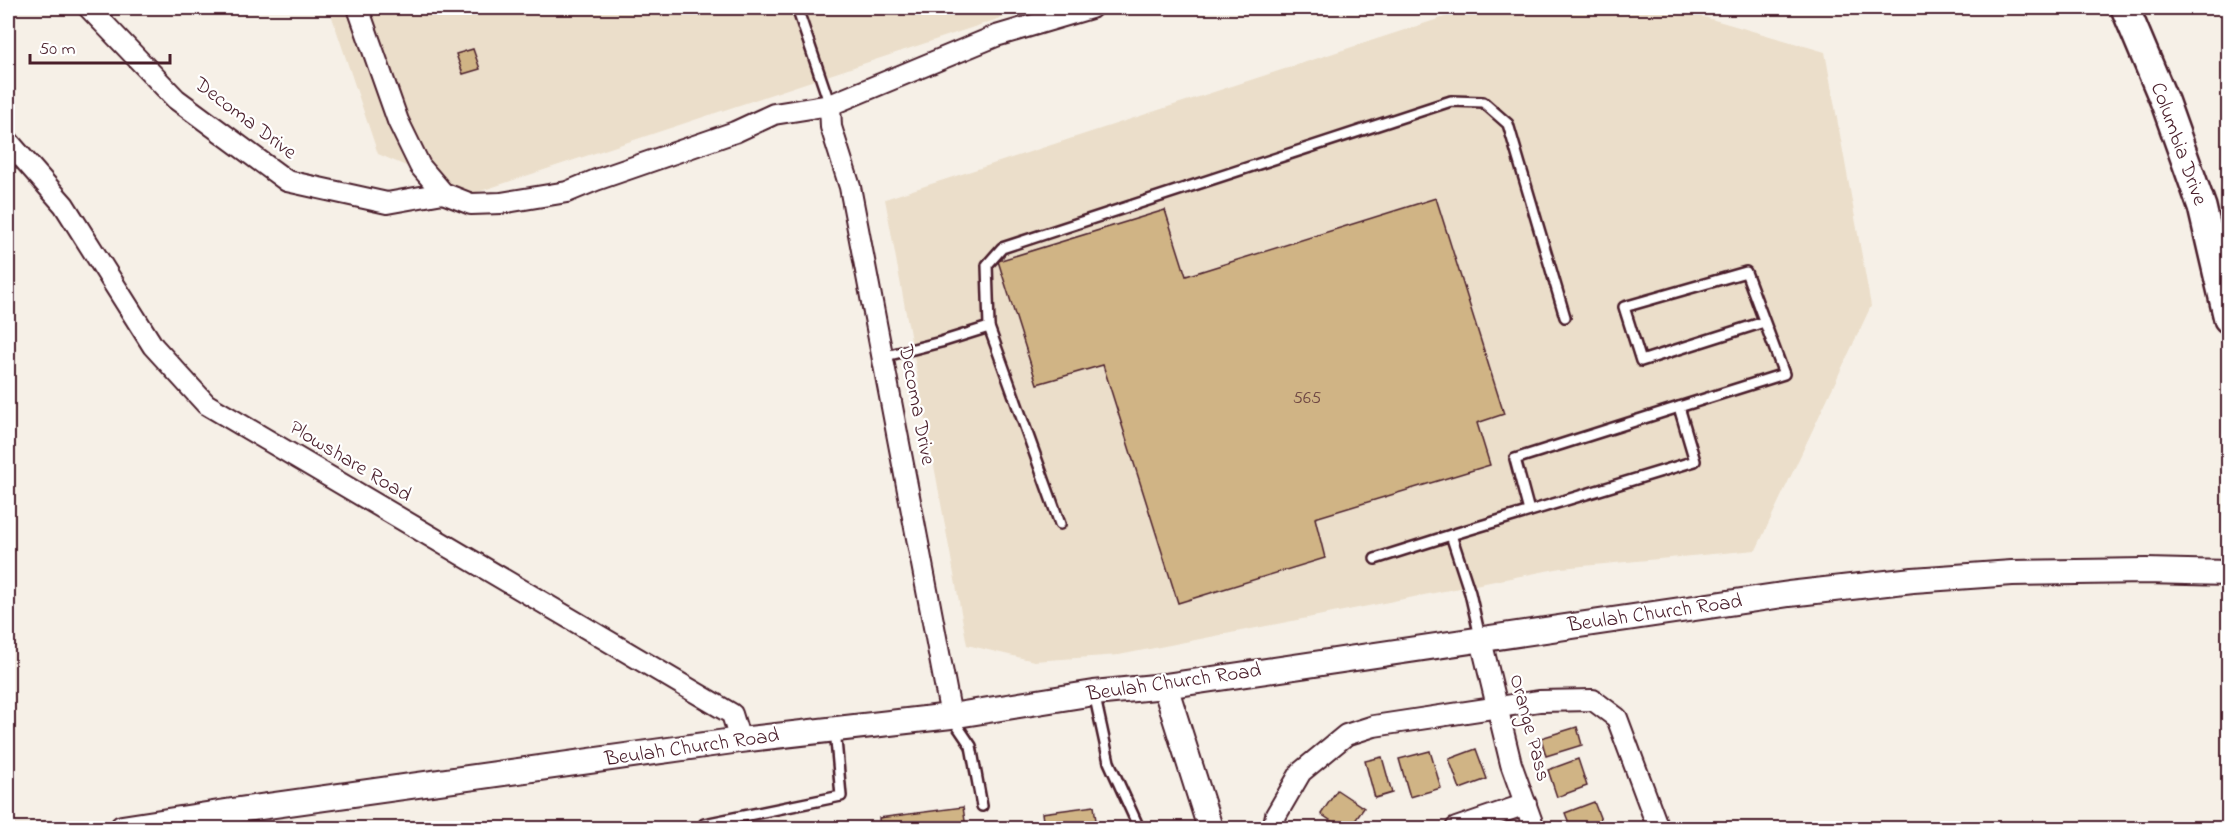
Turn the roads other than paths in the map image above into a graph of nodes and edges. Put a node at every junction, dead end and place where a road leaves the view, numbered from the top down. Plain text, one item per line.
1 (89, 8) edge
2 (358, 8) edge
3 (797, 8) edge
4 (1090, 8) edge
5 (2125, 8) edge
6 (830, 105) junction
7 (8, 141) edge
8 (443, 193) junction
9 (1565, 317) dead end
10 (2229, 319) edge
11 (1764, 322) junction
12 (988, 327) junction
13 (882, 357) junction
14 (1679, 407) junction
15 (1529, 511) junction
16 (1060, 524) dead end
17 (1451, 535) junction
18 (1375, 559) dead end
19 (2229, 573) edge
20 (1481, 640) junction
21 (1165, 686) junction
22 (1094, 693) junction
23 (1497, 709) junction
24 (951, 716) junction
25 (835, 729) junction
26 (741, 740) junction
27 (1526, 804) junction
28 (982, 806) dead end
29 (704, 824) dead end
30 (122, 828) edge
31 (1139, 828) edge
32 (1210, 828) edge
33 (1273, 828) edge
34 (1456, 828) edge
35 (1534, 828) edge
36 (1658, 828) edge

1 - 8 street, Decoma Drive
2 - 8 street
3 - 6 lane
4 - 6 street
5 - 10 main road, Columbia Drive
6 - 8 street
6 - 13 street, Decoma Drive
7 - 26 street, Plowshare Road
9 - 12 lane
11 - 11 lane
11 - 14 lane
12 - 13 lane
12 - 16 lane
13 - 24 street, Decoma Drive
14 - 15 lane
14 - 15 lane
15 - 17 lane
17 - 18 lane
17 - 20 lane
19 - 20 street, Beulah Church Road
20 - 21 street, Beulah Church Road
20 - 23 street, Orange Pass
21 - 22 street, Beulah Church Road
21 - 32 street
22 - 24 street, Beulah Church Road
22 - 31 lane
23 - 27 street, Orange Pass
23 - 33 street
23 - 36 street
24 - 25 street, Beulah Church Road
24 - 28 lane
25 - 26 street, Beulah Church Road
25 - 29 lane
26 - 30 street, Beulah Church Road
27 - 34 street
27 - 35 street, Orange Pass

